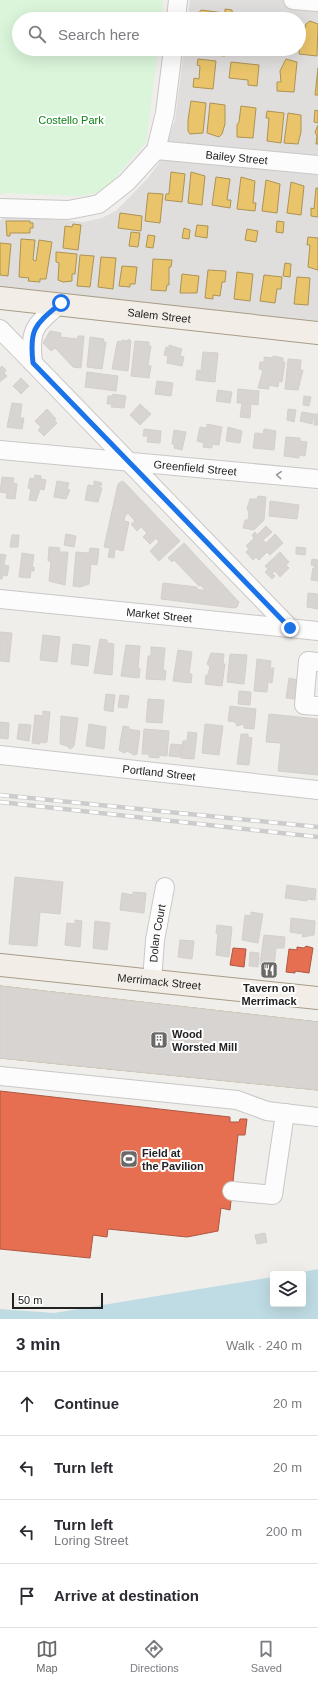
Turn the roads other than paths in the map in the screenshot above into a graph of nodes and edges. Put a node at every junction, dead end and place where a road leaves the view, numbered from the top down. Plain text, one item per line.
1 (178, 0) edge
2 (292, 0) edge
3 (318, 2) edge
4 (177, 12) edge
5 (172, 56) edge
6 (156, 150) junction
7 (318, 165) edge
8 (0, 208) edge
9 (0, 298) edge
10 (61, 303) junction
11 (0, 329) edge
12 (318, 333) edge
13 (33, 363) junction
14 (0, 450) edge
15 (129, 461) junction
16 (318, 479) edge
17 (0, 598) edge
18 (290, 628) junction
19 (318, 631) edge
20 (318, 662) edge
21 (318, 706) edge
22 (0, 755) edge
23 (318, 790) edge
24 (166, 886) dead end
25 (0, 965) edge
26 (152, 981) junction
27 (318, 998) edge
28 (0, 1076) edge
29 (284, 1113) junction
30 (318, 1117) edge
31 (232, 1191) dead end

1 - 4 street
2 - 3 street
5 - 6 street
6 - 7 street, Bailey Street
6 - 8 street
9 - 10 main road, Salem Street
10 - 12 main road, Salem Street
10 - 13 street
11 - 13 street
13 - 15 street
14 - 15 street, Greenfield Street
16 -> 15 street, Greenfield Street
15 - 18 street
17 - 18 street, Market Street
18 - 19 street, Market Street
20 - 21 street
22 - 23 street, Portland Street
24 - 26 street, Dolan Court
25 - 26 main road, Merrimack Street
26 - 27 main road, Merrimack Street
28 - 29 street
29 - 30 street
29 - 31 street

